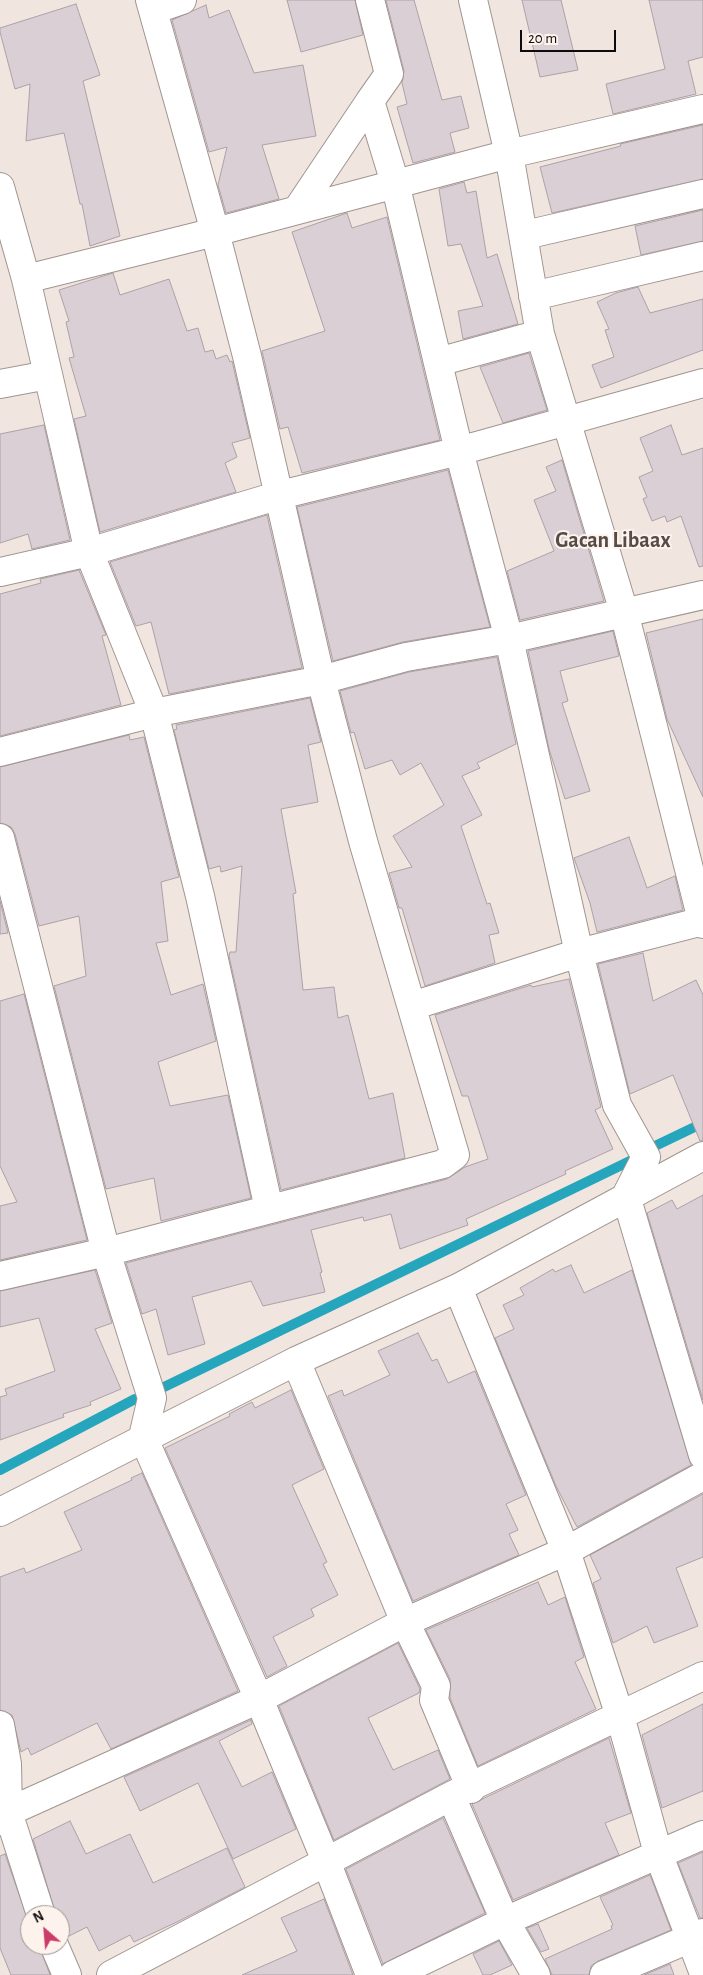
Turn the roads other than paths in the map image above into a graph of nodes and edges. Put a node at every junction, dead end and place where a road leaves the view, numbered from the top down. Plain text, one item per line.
1 (182, 0) edge
2 (370, 0) edge
3 (473, 0) edge
4 (152, 5) edge
5 (370, 100) junction
6 (703, 108) edge
7 (509, 154) junction
8 (395, 183) junction
9 (1, 194) edge
10 (703, 194) edge
11 (297, 210) junction
12 (215, 232) junction
13 (525, 235) junction
14 (703, 256) edge
15 (26, 278) junction
16 (532, 296) junction
17 (540, 334) junction
18 (438, 362) junction
19 (48, 374) junction
20 (703, 383) edge
21 (0, 384) edge
22 (567, 422) junction
23 (459, 451) junction
24 (280, 495) junction
25 (89, 552) junction
26 (0, 572) edge
27 (703, 595) edge
28 (624, 612) junction
29 (509, 639) junction
30 (321, 680) junction
31 (154, 713) junction
32 (0, 752) edge
33 (0, 838) edge
34 (703, 922) edge
35 (579, 953) junction
36 (412, 1006) junction
37 (703, 1156) edge
38 (626, 1196) junction
39 (269, 1209) junction
40 (106, 1252) junction
41 (0, 1276) edge
42 (458, 1288) junction
43 (296, 1361) junction
44 (143, 1438) junction
45 (703, 1455) edge
46 (703, 1476) edge
47 (0, 1512) edge
48 (566, 1551) junction
49 (405, 1622) junction
50 (703, 1676) edge
51 (259, 1699) junction
52 (620, 1716) junction
53 (0, 1725) edge
54 (461, 1792) junction
55 (4, 1817) edge
56 (703, 1835) edge
57 (658, 1854) junction
58 (326, 1860) junction
59 (37, 1905) edge
60 (506, 1921) junction
61 (697, 1935) edge
62 (58, 1955) edge
63 (703, 1971) edge
64 (67, 1975) edge
65 (112, 1975) edge
66 (370, 1975) edge
67 (392, 1975) edge
68 (536, 1975) edge
69 (604, 1975) edge

1 - 4 street
2 - 5 street
3 - 7 street
4 - 12 street
5 - 8 street
5 - 11 street
6 - 7 street
7 - 8 street
7 - 13 street
8 - 11 street
8 - 18 street
9 - 15 street
10 - 13 street
11 - 12 street
12 - 15 street
12 - 24 street
13 - 16 street
14 - 16 street
15 - 19 street
16 - 17 street
17 - 18 street
17 - 22 street
18 - 23 street
19 - 21 street
19 - 25 street
20 - 22 street
22 - 23 street
22 - 28 street
23 - 24 street
23 - 29 street
24 - 25 street
24 - 30 street
25 - 26 street
25 - 31 street
27 - 28 street
28 - 29 street
28 - 34 street
29 - 30 street
29 - 35 street
30 - 31 street
30 - 36 street
31 - 32 street
31 - 39 street
33 - 40 street
34 - 35 street
35 - 36 street
35 - 38 street
36 - 39 street
37 - 38 street
38 - 42 street
38 - 45 street
39 - 40 street
40 - 41 street
40 - 44 street
42 - 43 street
42 - 48 street
43 - 44 street
43 - 49 street
44 - 47 street
44 - 51 street
46 - 48 street
48 - 49 street
48 - 52 street
49 - 51 street
49 - 54 street
50 - 52 street
51 - 55 street
51 - 58 street
52 - 54 street
52 - 57 street
53 - 55 street
54 - 58 street
54 - 60 street
55 - 59 street
56 - 57 street
57 - 60 street
57 - 61 street
58 - 65 street
58 - 66 street
60 - 67 street
60 - 68 street
61 - 63 street
61 - 69 street
62 - 64 street

